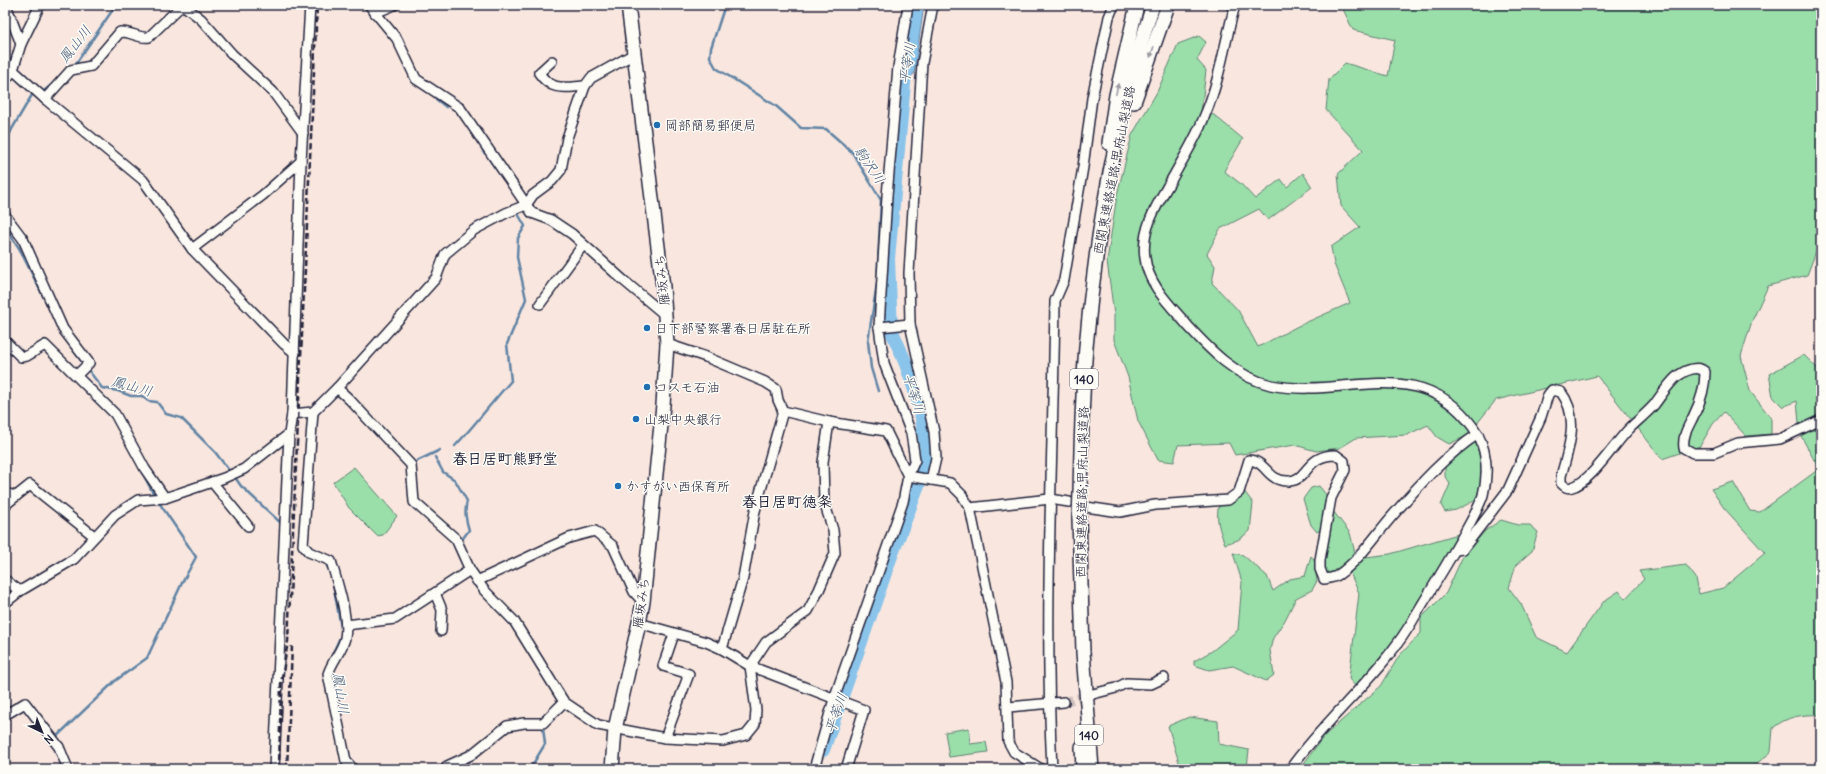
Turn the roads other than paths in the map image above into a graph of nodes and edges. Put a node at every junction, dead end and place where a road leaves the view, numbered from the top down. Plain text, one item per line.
1 (6, 5) edge
2 (40, 5) edge
3 (183, 5) edge
4 (310, 5) edge
5 (369, 5) edge
6 (394, 5) edge
7 (628, 5) edge
8 (908, 5) edge
9 (933, 5) edge
10 (1114, 5) edge
11 (1235, 5) edge
12 (1137, 6) edge
13 (1152, 8) edge
14 (1166, 10) edge
15 (375, 13) junction
16 (21, 44) junction
17 (634, 54) junction
18 (552, 61) dead end
19 (13, 70) junction
20 (5, 81) edge
21 (585, 86) junction
22 (45, 99) junction
23 (303, 133) junction
24 (1115, 154) junction
25 (301, 161) junction
26 (526, 205) junction
27 (5, 215) edge
28 (583, 244) junction
29 (192, 249) junction
30 (1095, 266) junction
31 (540, 304) dead end
32 (665, 315) junction
33 (910, 324) junction
34 (879, 327) junction
35 (5, 341) edge
36 (667, 344) junction
37 (295, 353) junction
38 (78, 373) junction
39 (337, 388) junction
40 (782, 411) junction
41 (311, 413) junction
42 (292, 414) junction
43 (1821, 420) edge
44 (829, 422) junction
45 (289, 434) junction
46 (1478, 434) junction
47 (911, 477) junction
48 (931, 480) junction
49 (212, 482) junction
50 (5, 493) edge
51 (16, 496) junction
52 (165, 498) junction
53 (1050, 499) junction
54 (1069, 502) dead end
55 (5, 505) edge
56 (970, 508) junction
57 (1082, 512) junction
58 (248, 526) dead end
59 (94, 536) junction
60 (1455, 550) junction
61 (470, 570) junction
62 (5, 580) edge
63 (477, 581) junction
64 (20, 591) junction
65 (435, 593) junction
66 (643, 602) junction
67 (5, 603) edge
68 (640, 624) junction
69 (346, 625) junction
70 (441, 631) dead end
71 (674, 634) junction
72 (722, 649) junction
73 (1083, 652) junction
74 (750, 666) junction
75 (1164, 678) dead end
76 (1089, 697) junction
77 (834, 699) junction
78 (564, 702) junction
79 (1064, 702) tunnel mouth
80 (1049, 704) junction
81 (1008, 707) junction
82 (5, 715) edge
83 (615, 729) junction
84 (665, 738) junction
85 (68, 769) edge
86 (274, 769) edge
87 (353, 769) edge
88 (448, 769) edge
89 (612, 769) edge
90 (814, 769) edge
91 (846, 769) edge
92 (1041, 769) edge
93 (1052, 769) edge
94 (1083, 769) edge
95 (1092, 769) edge
96 (1100, 769) edge
97 (1290, 769) edge

1 - 16 street
2 - 16 street
3 - 22 street
3 - 23 street
4 - 23 street
5 - 15 street
6 - 15 street
7 - 17 highway, 雁坂みち
8 - 34 street
9 - 33 street
10 - 53 street
11 - 46 street
30 -> 12 highway
13 - 24 highway, 西関東連絡道路;甲府山梨道路 / 140
14 -> 24 highway
15 - 26 street
16 - 19 street
17 - 21 street
17 - 32 highway, 雁坂みち
18 - 21 street
19 - 20 street
19 - 22 street
21 - 26 street
22 - 29 street
23 - 25 street
24 - 30 highway, 西関東連絡道路;甲府山梨道路 / 140
25 - 29 street
25 - 37 street
26 - 28 street
26 - 39 street
27 - 38 street
28 - 31 street
28 - 32 street
29 - 37 street
30 - 57 highway, 西関東連絡道路;甲府山梨道路 / 140, bridge
32 - 36 highway, 雁坂みち
33 - 34 street
33 - 48 street
34 - 47 street
35 - 38 street
36 - 40 street
36 - 66 highway, 雁坂みち
37 - 42 street
38 - 52 street
39 - 41 street
39 - 61 street
40 - 44 street
40 - 72 street
41 - 42 street
41 - 69 street
42 - 45 street
43 - 60 street
44 - 47 street
44 - 74 street
45 - 49 street
45 - 86 street
46 - 57 street
46 - 60 street
47 - 48 street
47 - 77 street
48 - 56 street
49 - 52 street
49 - 58 street
50 - 51 street
51 - 55 street
51 - 59 street
52 - 59 street
53 - 54 street
53 - 56 street
53 - 80 street
56 - 81 street
57 - 73 highway, 西関東連絡道路;甲府山梨道路 / 140
59 - 64 street
60 - 97 street
61 - 63 street
61 - 65 street
62 - 64 street
63 - 66 street
63 - 78 street
64 - 67 street
65 - 69 street
65 - 70 street
66 - 68 highway, 雁坂みち
68 - 71 street
68 - 83 highway, 雁坂みち
69 - 87 street
71 - 72 street
71 - 84 street
72 - 74 street
73 - 76 highway, 西関東連絡道路;甲府山梨道路 / 140
73 - 94 highway
74 - 77 street
74 - 84 street
75 - 76 street
76 - 95 highway, 西関東連絡道路;甲府山梨道路 / 140
76 - 96 highway
77 - 90 street
77 - 91 street
78 - 83 street
78 - 88 street
79 - 80 street
80 - 81 street
80 - 93 street
81 - 92 street
82 - 85 street
83 - 84 street
83 - 89 highway, 雁坂みち

